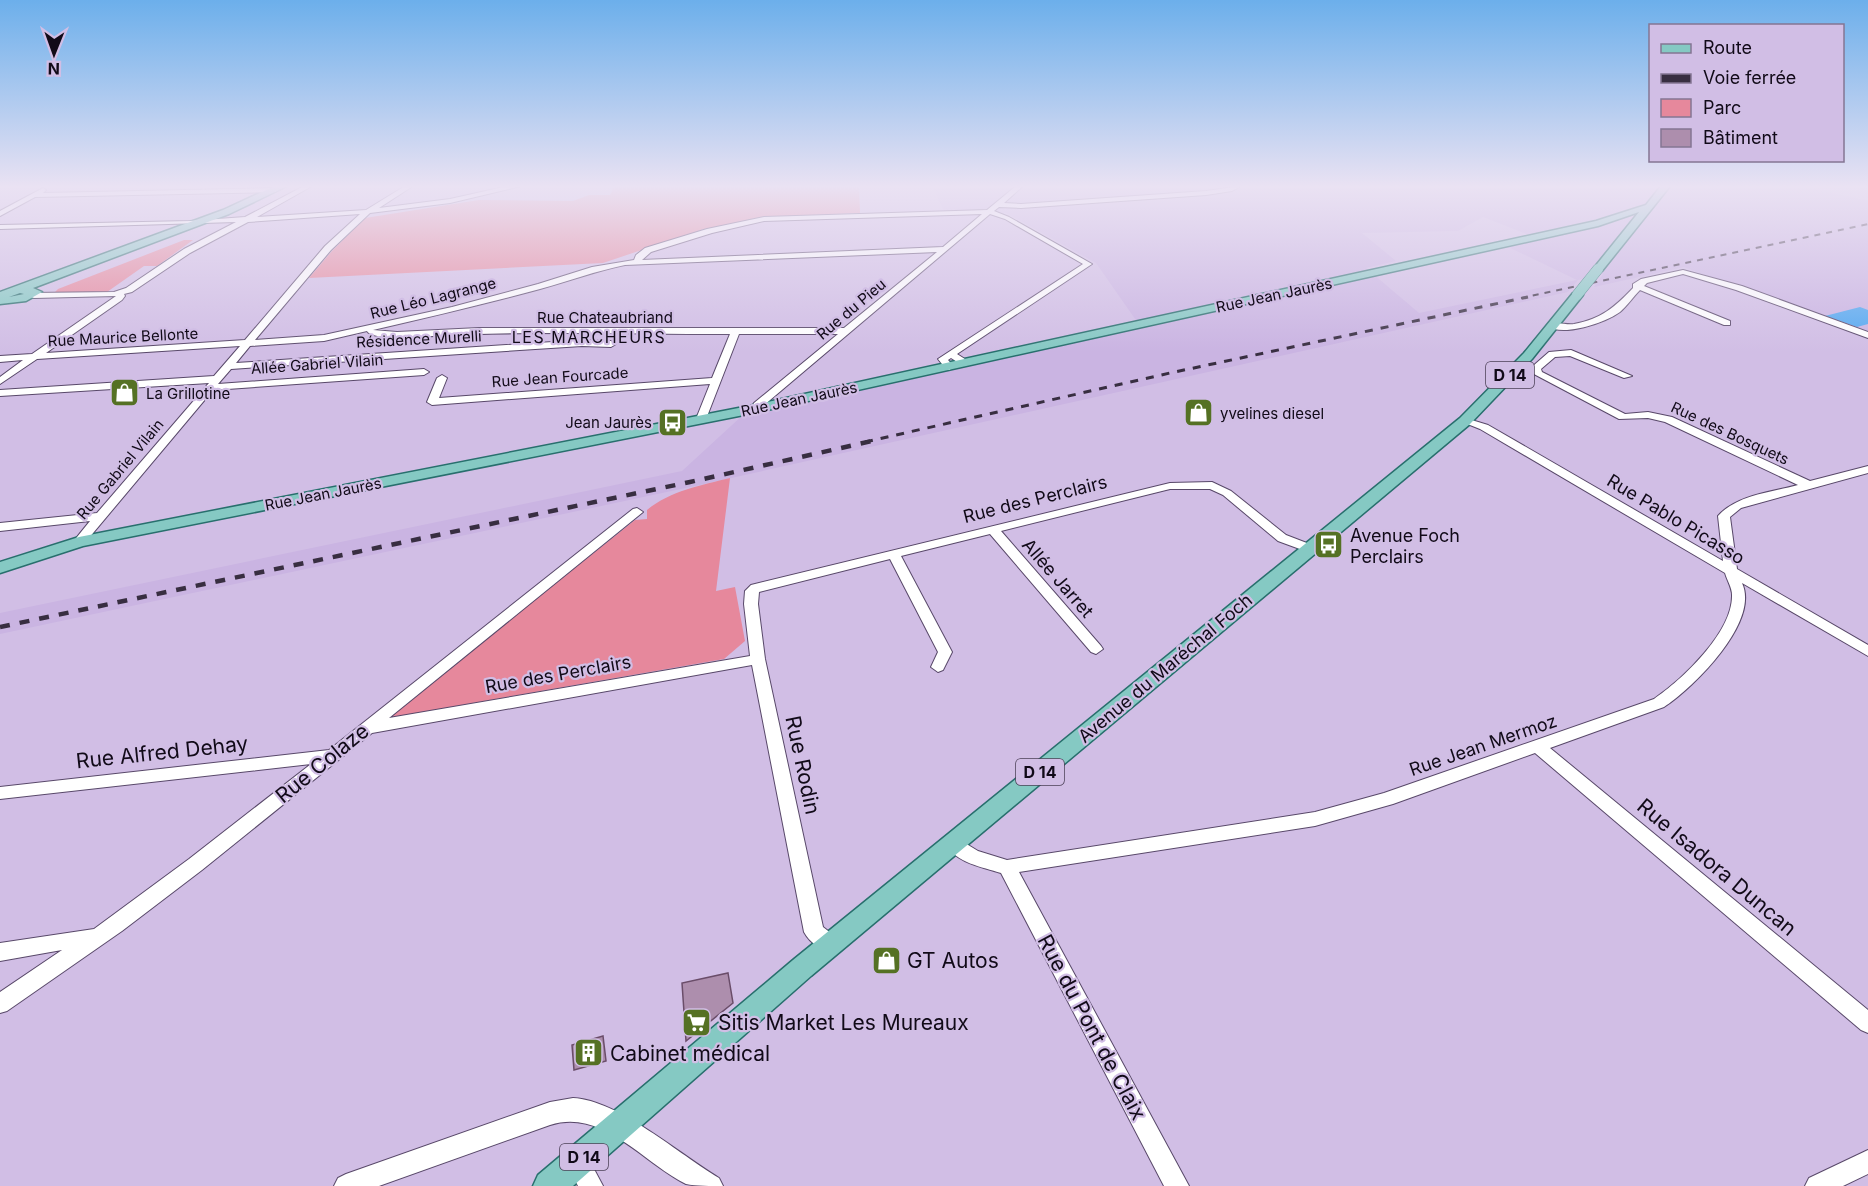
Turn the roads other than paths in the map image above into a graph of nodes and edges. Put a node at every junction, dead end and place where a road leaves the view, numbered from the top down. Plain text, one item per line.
1 (153, 241) edge
2 (161, 241) edge
3 (164, 241) edge
4 (205, 241) edge
5 (335, 241) edge
6 (676, 241) edge
7 (955, 241) edge
8 (1048, 241) edge
9 (1515, 241) edge
10 (1622, 241) edge
11 (154, 245) junction
12 (945, 249) junction
13 (638, 262) junction
14 (1636, 286) junction
15 (35, 294) junction
16 (117, 294) junction
17 (18, 295) junction
18 (1, 298) edge
19 (1727, 323) dead end
20 (1551, 326) junction
21 (736, 330) junction
22 (845, 331) junction
23 (371, 332) junction
24 (1868, 335) edge
25 (611, 344) dead end
26 (249, 345) junction
27 (35, 357) junction
28 (0, 358) edge
29 (950, 360) junction
30 (229, 366) junction
31 (424, 372) dead end
32 (1627, 376) dead end
33 (442, 378) dead end
34 (0, 381) edge
35 (716, 381) junction
36 (214, 383) junction
37 (0, 393) edge
38 (759, 408) junction
39 (701, 419) junction
40 (1465, 421) junction
41 (1868, 469) edge
42 (1808, 485) junction
43 (637, 512) dead end
44 (103, 516) junction
45 (0, 527) edge
46 (993, 530) junction
47 (80, 542) junction
48 (1308, 548) junction
49 (894, 554) junction
50 (1, 569) edge
51 (1731, 573) junction
52 (756, 588) joint
53 (1096, 649) dead end
54 (1868, 651) edge
55 (758, 659) junction
56 (938, 667) dead end
57 (364, 728) junction
58 (1537, 746) junction
59 (330, 756) junction
60 (0, 793) edge
61 (955, 844) junction
62 (1007, 867) junction
63 (98, 936) junction
64 (830, 944) junction
65 (0, 952) edge
66 (0, 1004) edge
67 (1868, 1023) edge
68 (618, 1128) junction
69 (1868, 1162) edge
70 (584, 1174) edge
71 (346, 1186) edge
72 (549, 1186) edge
73 (711, 1186) edge
74 (1177, 1186) edge
75 (1817, 1186) edge

1 - 17 main road
2 - 11 main road
3 - 11 main road
4 - 16 street
5 - 26 street, Rue Gabriel Vilain
6 - 13 street
7 - 12 street, Rue du Pieu
8 - 29 street
9 - 29 main road, Rue Jean Jaurès
10 - 20 main road, Avenue du Maréchal Foch / D 14, bridge
11 - 15 main road
12 - 13 street, Rue Léo Lagrange
12 - 22 street, Rue du Pieu
13 - 23 street, Rue Léo Lagrange
14 - 19 street
14 - 20 street
14 - 24 street
15 - 16 street
15 - 17 main road
16 - 27 street
17 - 18 main road
20 - 40 main road, Avenue du Maréchal Foch / D 14
21 - 22 street, Rue Chateaubriand
21 - 23 street, Rue Chateaubriand
21 - 35 street
22 - 38 street, Rue du Pieu
23 - 26 street, Rue Léo Lagrange
25 - 30 street, Résidence Murelli
26 - 27 street, Rue Maurice Bellonte
26 - 30 street, Rue Gabriel Vilain
27 - 28 street, Rue Maurice Bellonte
27 - 34 street
29 - 38 main road, Rue Jean Jaurès
30 - 36 street, Rue Gabriel Vilain
31 - 36 street, Allée Gabriel Vilain
32 - 42 street, Rue des Bosquets
33 - 35 street, Rue Jean Fourcade
35 - 39 street
36 - 37 street, Allée Gabriel Vilain
36 - 44 street, Rue Gabriel Vilain
38 - 39 main road, Rue Jean Jaurès
39 - 47 main road, Rue Jean Jaurès
40 - 48 main road, Avenue du Maréchal Foch / D 14
40 - 51 street, Rue Pablo Picasso
41 - 42 street, Rue Jean Mermoz
42 - 51 street, Rue Jean Mermoz
43 - 57 street, Rue Colaze
44 - 45 street
44 - 47 street, Rue Gabriel Vilain
46 - 48 street, Rue des Perclairs
46 - 49 street, Rue des Perclairs
46 - 53 street, Allée Jarret
47 - 50 main road, Rue Jean Jaurès
48 - 61 main road, Avenue du Maréchal Foch / D 14
49 - 52 street, Rue des Perclairs
49 - 56 street
51 - 54 street, Rue Pablo Picasso
51 - 58 street, Rue Jean Mermoz
52 - 55 street, Rue Rodin
55 - 57 street, Rue des Perclairs
55 - 64 street, Rue Rodin
57 - 59 street, Rue Colaze
58 - 62 street, Rue Jean Mermoz
58 - 67 street, Rue Isadora Duncan
59 - 60 street, Rue Alfred Dehay
59 - 63 street, Rue Colaze
61 - 62 street, Rue Jean Mermoz
61 - 64 main road, Avenue du Maréchal Foch / D 14
62 - 74 street, Rue du Pont de Claix
63 - 65 street
63 - 66 street, Rue Colaze
64 - 68 main road, Avenue du Maréchal Foch / D 14
68 - 70 main road, Avenue du Maréchal Foch / D 14
68 - 71 street
68 - 73 street
69 - 75 street
70 - 72 main road, Avenue du Maréchal Foch / D 14

